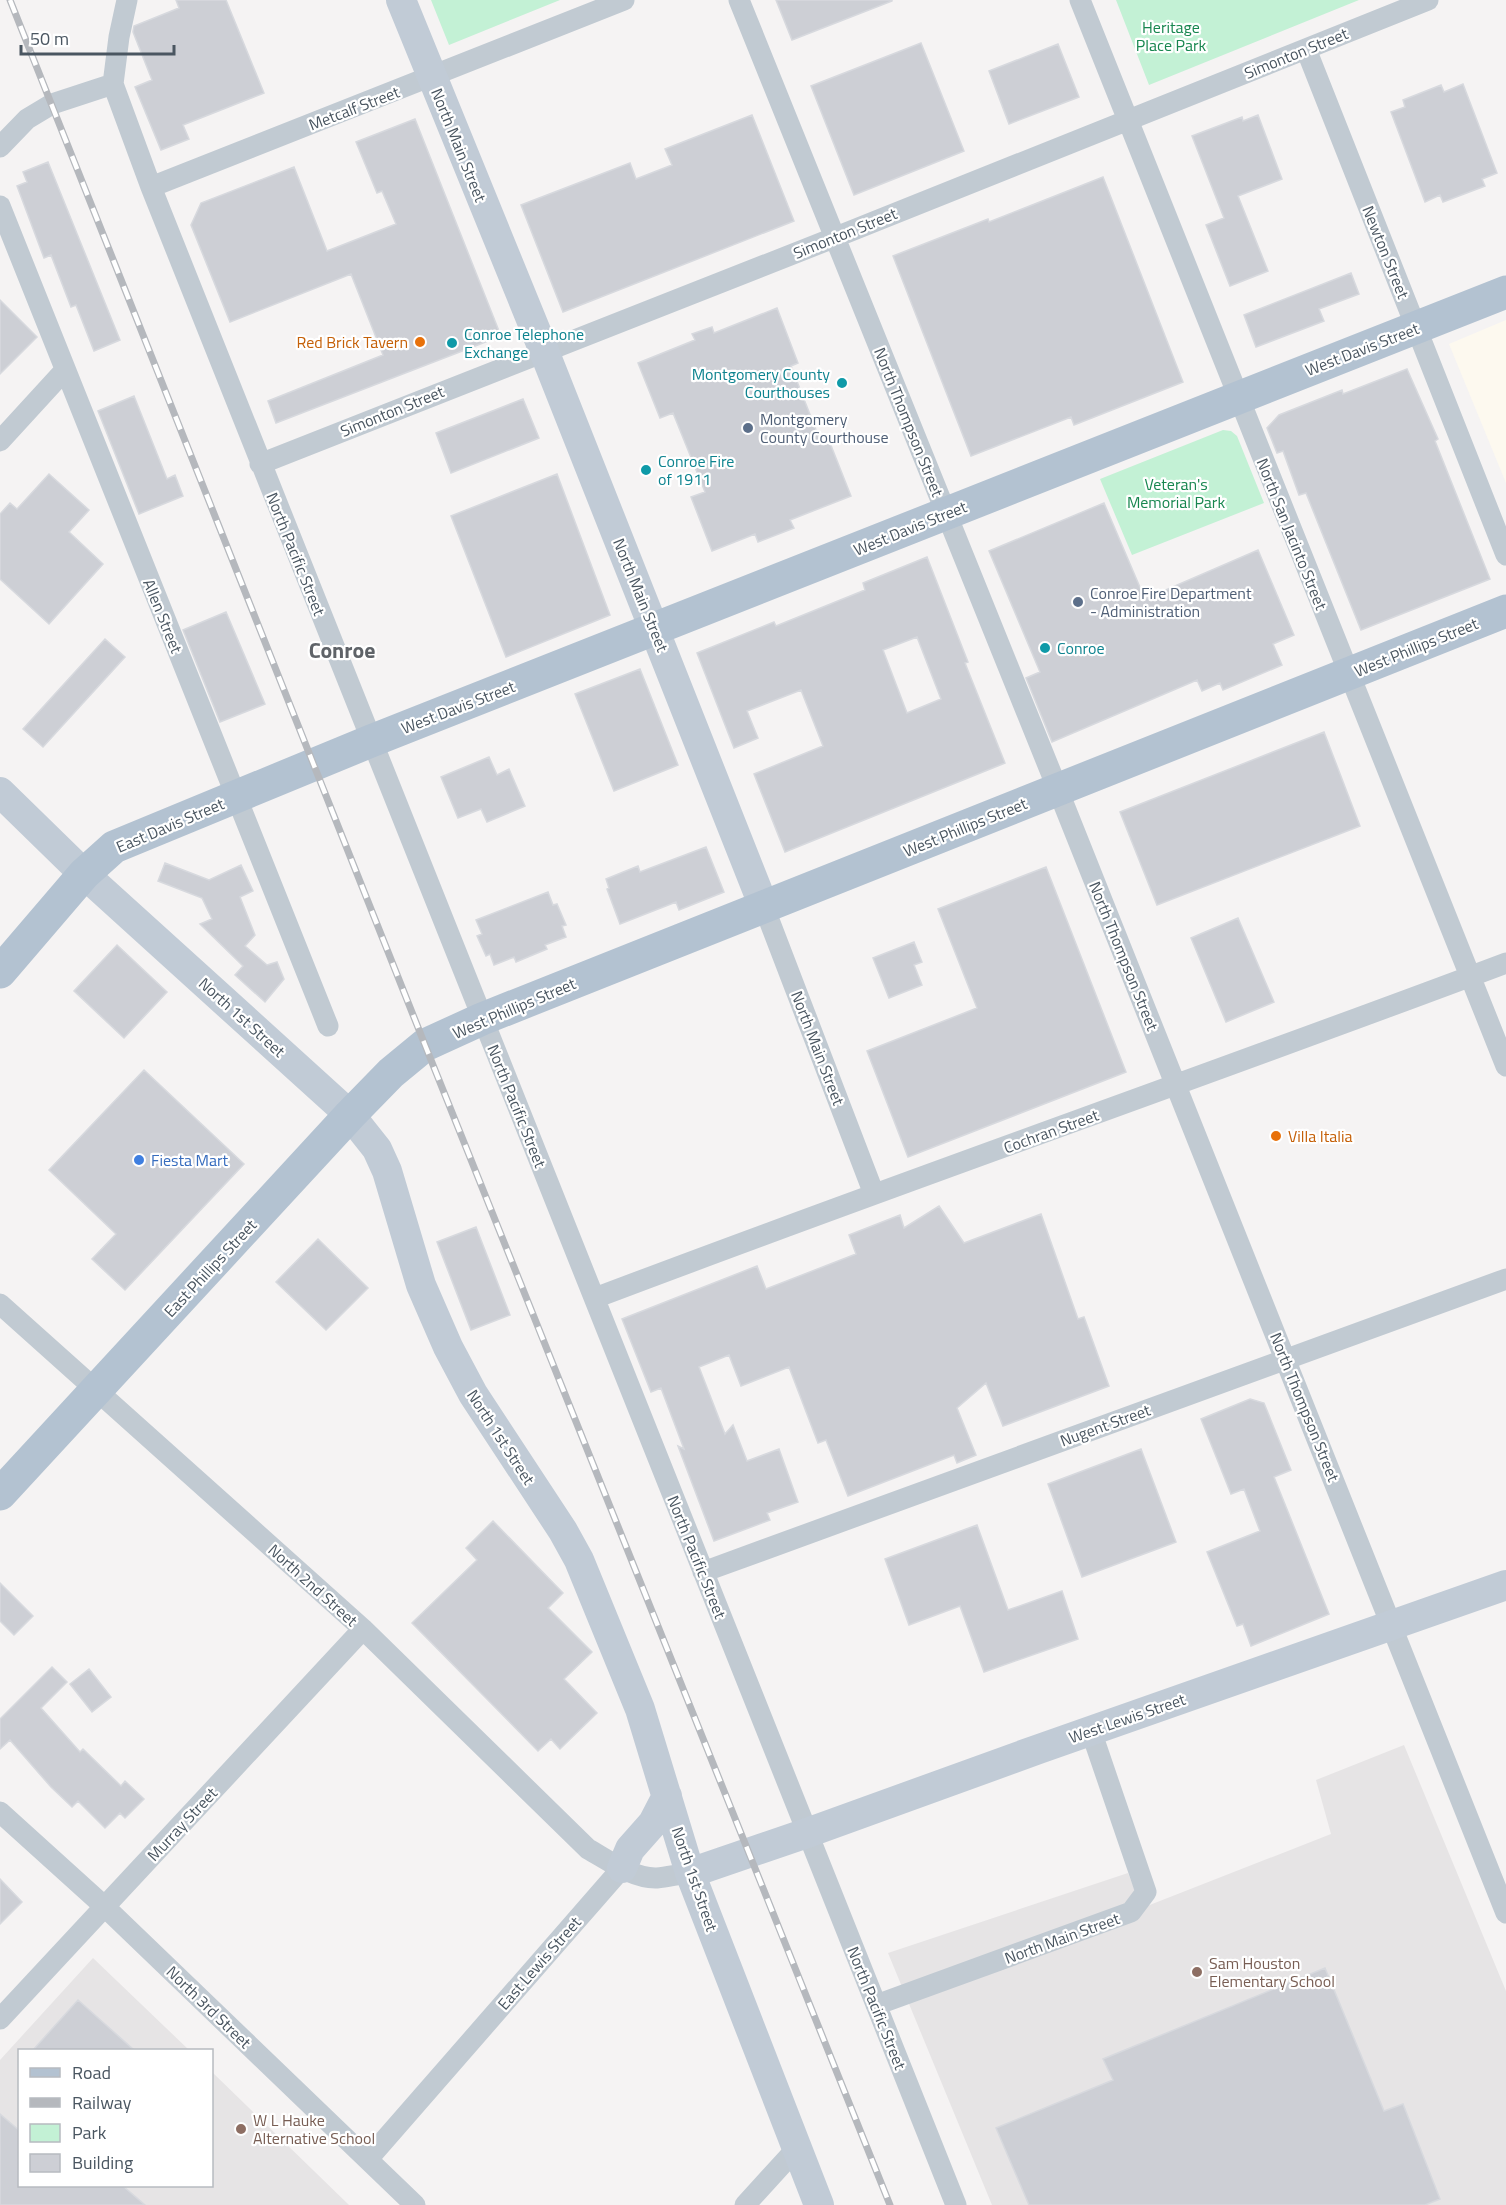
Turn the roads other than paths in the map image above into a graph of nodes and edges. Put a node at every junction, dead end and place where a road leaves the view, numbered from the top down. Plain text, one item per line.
1 (127, 0) edge
2 (401, 0) edge
3 (624, 0) edge
4 (739, 0) edge
5 (1080, 0) edge
6 (1428, 0) edge
7 (1306, 49) junction
8 (432, 78) junction
9 (113, 84) junction
10 (1128, 120) junction
11 (0, 147) edge
12 (151, 187) junction
13 (0, 206) edge
14 (836, 237) junction
15 (1506, 292) edge
16 (1416, 328) junction
17 (544, 351) junction
18 (66, 370) junction
19 (1237, 397) junction
20 (0, 441) edge
21 (260, 464) junction
22 (946, 514) junction
23 (1506, 555) edge
24 (1506, 611) edge
25 (655, 629) junction
26 (1348, 674) junction
27 (371, 741) junction
28 (315, 764) joint
29 (1058, 790) junction
30 (0, 792) edge
31 (235, 797) junction
32 (84, 874) junction
33 (764, 907) junction
34 (1506, 963) edge
35 (0, 972) edge
36 (1470, 976) junction
37 (482, 1019) junction
38 (328, 1026) dead end
39 (424, 1045) joint
40 (1506, 1066) edge
41 (1176, 1086) junction
42 (350, 1115) junction
43 (874, 1194) junction
44 (1506, 1279) edge
45 (595, 1298) junction
46 (0, 1305) edge
47 (1286, 1358) junction
48 (96, 1392) junction
49 (0, 1494) edge
50 (703, 1572) junction
51 (1506, 1585) edge
52 (1392, 1626) junction
53 (363, 1629) junction
54 (1091, 1731) junction
55 (667, 1796) junction
56 (0, 1812) edge
57 (807, 1833) junction
58 (622, 1868) junction
59 (690, 1873) junction
60 (105, 1907) junction
61 (1506, 1913) edge
62 (876, 2005) junction
63 (0, 2019) edge
64 (797, 2148) junction
65 (368, 2159) junction
66 (415, 2205) edge
67 (745, 2205) edge
68 (819, 2205) edge
69 (956, 2205) edge

1 - 9 street, North Pacific Street
2 - 8 street, North Main Street
3 - 8 street, Metcalf Street
4 - 14 street, North Thompson Street
5 - 10 street, North San Jacinto Street
6 - 7 street, Simonton Street
7 - 10 street, Simonton Street
7 - 16 street, Newton Street
8 - 12 street, Metcalf Street
8 - 17 street, North Main Street
9 - 11 street
9 - 12 street, North Pacific Street
10 - 14 street, Simonton Street
10 - 19 street, North San Jacinto Street
12 - 21 street, North Pacific Street
13 - 18 street, Allen Street
14 - 17 street, Simonton Street
14 - 22 street, North Thompson Street
15 - 16 main road, West Davis Street
16 - 19 main road, West Davis Street
16 - 23 street, Newton Street
17 - 21 street, Simonton Street
17 - 25 street, North Main Street
18 - 20 street
18 - 31 street, Allen Street
19 - 22 main road, West Davis Street
19 - 26 street, North San Jacinto Street
21 - 27 street, North Pacific Street
22 - 25 main road, West Davis Street
22 - 29 street, North Thompson Street
24 - 26 main road, West Phillips Street
25 - 27 main road, West Davis Street
25 - 33 street, North Main Street
26 - 29 main road, West Phillips Street
26 - 36 street, North San Jacinto Street
27 - 28 main road, West Davis Street
27 - 37 street, North Pacific Street
28 - 31 main road, East Davis Street
29 - 33 main road, West Phillips Street
29 - 41 street, North Thompson Street
30 - 32 street, North 1st Street
31 - 32 main road, East Davis Street
31 - 38 street, Allen Street
32 - 35 main road, East Davis Street
32 - 42 street, North 1st Street
33 - 37 main road, West Phillips Street
33 - 43 street, North Main Street
34 - 36 street, Cochran Street
36 - 40 street, North San Jacinto Street
36 - 41 street, Cochran Street
37 - 39 main road, West Phillips Street
37 - 45 street, North Pacific Street
39 - 42 main road, East Phillips Street
41 - 43 street, Cochran Street
41 - 47 street, North Thompson Street
42 - 48 main road, East Phillips Street
42 - 55 street, North 1st Street
43 - 45 street, Cochran Street
44 - 47 street, Nugent Street
45 - 50 street, North Pacific Street
46 - 48 street, North 2nd Street
47 - 50 street, Nugent Street
47 - 52 street, North Thompson Street
48 - 49 main road, East Phillips Street
48 - 53 street, North 2nd Street
50 - 57 street, North Pacific Street
51 - 52 street, West Lewis Street
52 - 54 street, West Lewis Street
52 - 61 street, North Thompson Street
53 - 58 street, North 2nd Street
53 - 60 street, Murray Street
54 - 57 street, West Lewis Street
54 - 62 street, North Main Street
55 - 58 street
55 - 59 street, North 1st Street
56 - 60 street, North 3rd Street
57 - 59 street, West Lewis Street
57 - 62 street, North Pacific Street
58 - 59 street
58 - 65 street, East Lewis Street
59 - 64 street, North 1st Street
60 - 63 street, Murray Street
60 - 65 street, North 3rd Street
62 - 69 street, North Pacific Street
64 - 67 street
64 - 68 street, North 1st Street
65 - 66 street, North 3rd Street

